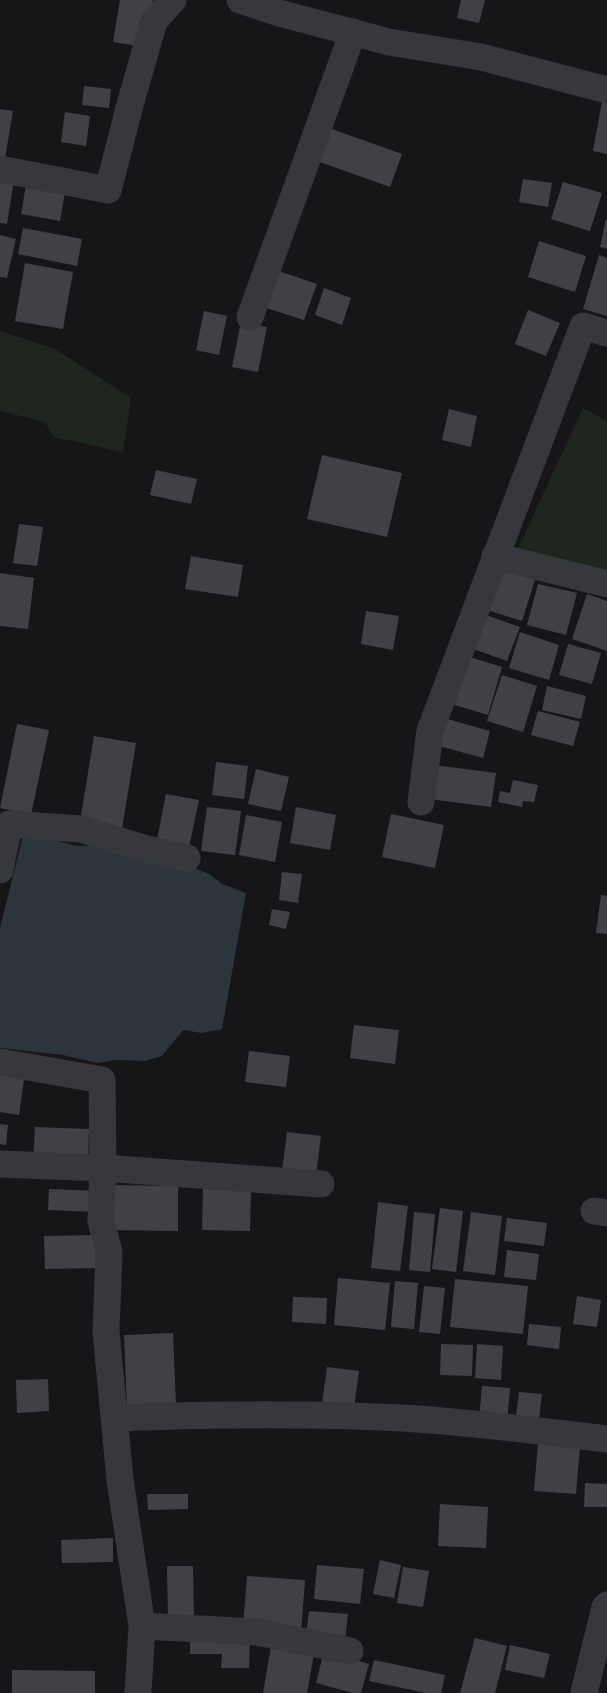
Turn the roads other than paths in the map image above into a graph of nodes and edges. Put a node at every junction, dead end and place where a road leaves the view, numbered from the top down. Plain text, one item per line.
1 (173, 0) edge
2 (240, 0) edge
3 (353, 33) junction
4 (607, 90) edge
5 (0, 169) edge
6 (250, 317) dead end
7 (607, 333) edge
8 (495, 556) junction
9 (607, 584) edge
10 (421, 802) dead end
11 (4, 823) edge
12 (187, 858) dead end
13 (0, 870) edge
14 (0, 1062) edge
15 (0, 1164) edge
16 (103, 1168) junction
17 (321, 1184) dead end
18 (114, 1418) junction
19 (607, 1439) edge
20 (607, 1605) edge
21 (142, 1626) junction
22 (351, 1651) dead end
23 (138, 1693) edge
24 (584, 1693) edge

1 - 5 street
2 - 3 street
3 - 4 street
3 - 6 street
7 - 8 street
8 - 9 street
8 - 10 street
11 - 12 street
11 - 13 street
14 - 16 street
15 - 16 street
16 - 17 street
16 - 18 street
18 - 19 street
18 - 21 street
20 - 24 street
21 - 22 street
21 - 23 street

